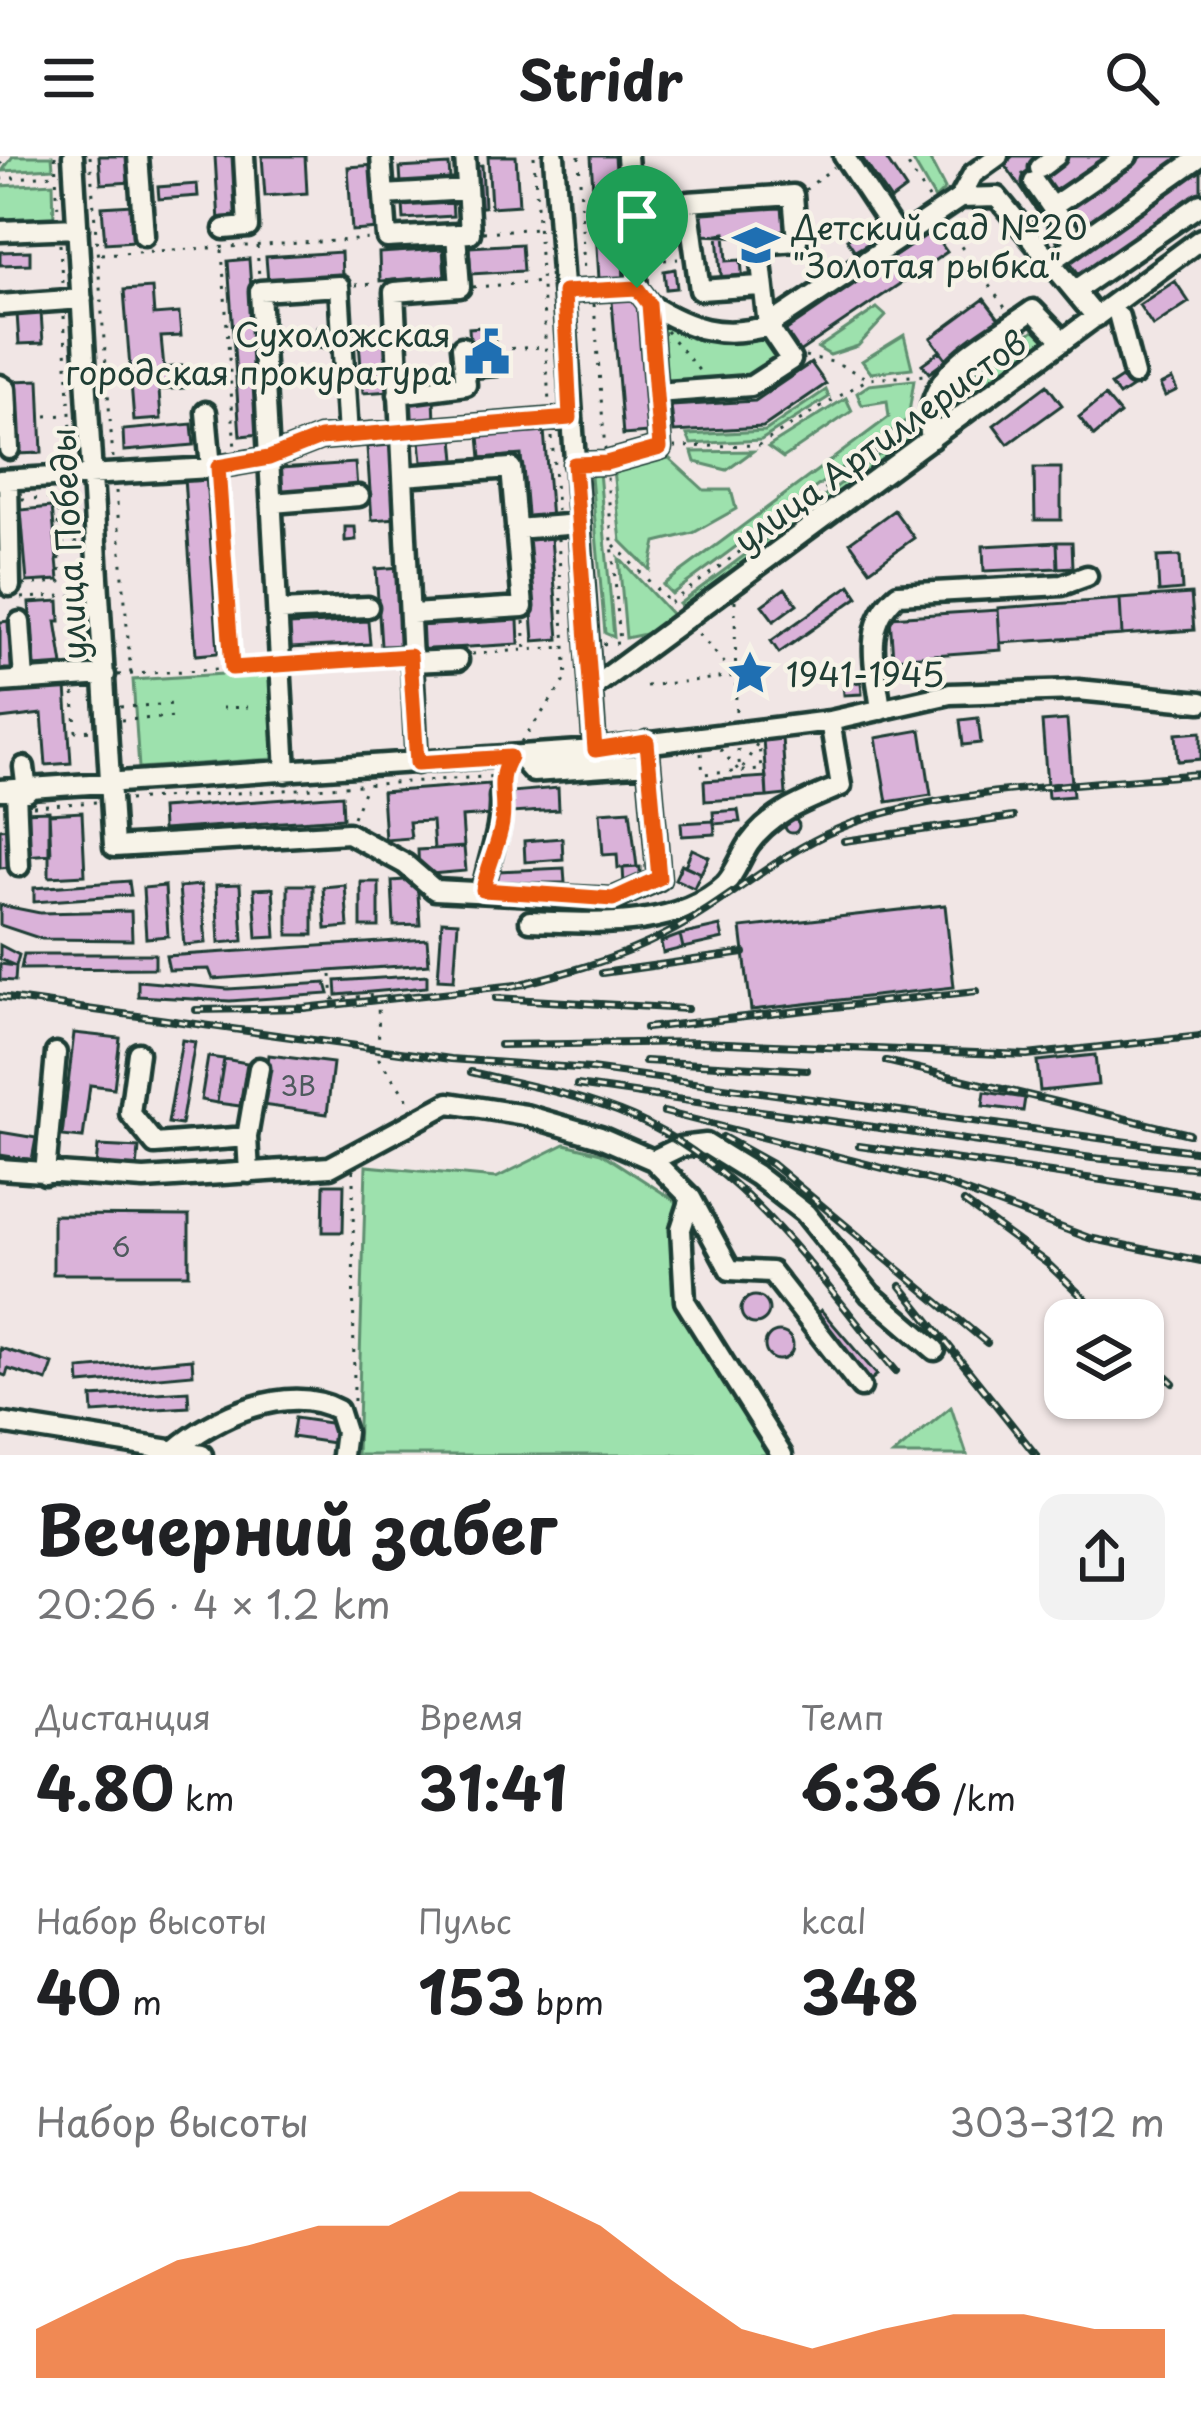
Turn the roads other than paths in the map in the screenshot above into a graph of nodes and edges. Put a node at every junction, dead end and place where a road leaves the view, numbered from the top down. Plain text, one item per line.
1 (73, 156) edge
2 (138, 156) edge
3 (244, 156) edge
4 (381, 156) edge
5 (465, 156) edge
6 (554, 156) edge
7 (627, 156) edge
8 (840, 156) edge
9 (998, 156) edge
10 (1127, 156) edge
11 (1201, 156) edge
12 (1044, 168) edge
13 (467, 190) junction
14 (384, 195) junction
15 (960, 198) junction
16 (1201, 204) edge
17 (1052, 207) junction
18 (78, 228) junction
19 (0, 232) edge
20 (463, 233) junction
21 (143, 236) dead end
22 (223, 238) road end
23 (1201, 238) edge
24 (899, 239) junction
25 (1076, 242) junction
26 (1051, 262) junction
27 (760, 286) junction
28 (1076, 290) junction
29 (564, 292) junction
30 (82, 299) junction
31 (645, 301) junction
32 (0, 305) edge
33 (1113, 316) junction
34 (768, 326) junction
35 (1063, 341) junction
36 (462, 347) dead end
37 (1134, 375) dead end
38 (0, 385) edge
39 (656, 393) junction
40 (398, 394) junction
41 (206, 412) dead end
42 (560, 418) junction
43 (400, 432) junction
44 (348, 436) junction
45 (931, 439) junction
46 (9, 449) dead end
47 (269, 458) junction
48 (574, 464) junction
49 (222, 466) junction
50 (94, 475) junction
51 (403, 476) junction
52 (6, 486) edge
53 (359, 496) dead end
54 (272, 503) junction
55 (579, 524) junction
56 (516, 530) junction
57 (1088, 577) dead end
58 (11, 592) road end
59 (368, 607) dead end
60 (280, 611) junction
61 (412, 614) junction
62 (20, 622) dead end
63 (458, 657) road end
64 (410, 659) junction
65 (105, 675) junction
66 (24, 680) junction
67 (0, 682) edge
68 (592, 688) junction
69 (1201, 702) edge
70 (881, 710) junction
71 (830, 722) junction
72 (647, 742) junction
73 (595, 750) junction
74 (515, 756) junction
75 (417, 763) junction
76 (649, 764) junction
77 (24, 767) dead end
78 (286, 772) junction
79 (112, 793) junction
80 (14, 795) edge
81 (500, 797) road end
82 (19, 866) dead end
83 (483, 890) junction
84 (530, 921) dead end
85 (56, 1053) dead end
86 (138, 1053) dead end
87 (259, 1068) dead end
88 (247, 1137) junction
89 (653, 1160) junction
90 (0, 1168) edge
91 (45, 1174) junction
92 (254, 1179) junction
93 (691, 1198) junction
94 (935, 1350) dead end
95 (861, 1387) dead end
96 (0, 1424) edge
97 (175, 1450) junction
98 (202, 1455) edge
99 (341, 1455) edge
100 (782, 1455) edge

1 - 18 street, улица Победы
2 - 21 street
3 - 22 street
4 - 14 street
5 - 13 street
6 - 29 street
7 - 31 street
8 - 24 street
9 - 15 street
10 - 17 street
11 - 25 street
12 - 17 street
13 - 14 street
13 - 20 street
14 - 20 street
15 - 24 street
15 - 26 street
16 - 28 street
17 - 25 street
18 - 19 street
18 - 30 street, улица Победы
20 - 40 street
23 - 33 street, улица Артиллеристов
24 - 34 street
25 - 26 street
26 - 28 street
27 - 27 street
27 - 34 street
28 - 33 street
29 - 31 street
29 - 42 street
30 - 32 street
30 - 50 street, улица Победы
31 - 34 street
31 - 39 street
33 - 35 street, улица Артиллеристов
33 - 37 street
34 - 39 street
35 - 45 street, улица Артиллеристов
35 - 45 street
36 - 40 street
38 - 46 street
39 - 48 street
40 - 43 street
41 - 49 street
42 - 43 street
42 - 48 street
43 - 44 street
43 - 51 street
44 - 47 street
44 - 47 street
45 - 68 street, улица Артиллеристов
47 - 49 street
47 - 54 street
48 - 55 street
49 - 50 street
50 - 52 street
50 - 65 street, улица Победы
51 - 56 street
51 - 61 street
52 - 58 street
53 - 54 street
54 - 60 street
55 - 56 street
55 - 68 street
56 - 61 street
57 - 70 street
59 - 60 street
60 - 78 street
61 - 64 street
62 - 66 street
63 - 64 street
64 - 75 street
65 - 66 street
65 - 79 street, улица Победы
66 - 67 street
68 - 73 street
69 - 70 street
70 - 71 street
71 - 72 street
71 - 84 street
72 - 73 street
72 - 76 street
73 - 74 street
74 - 75 street
74 - 76 street
75 - 78 street
76 - 83 street
77 - 80 street
78 - 79 street
79 - 80 street
79 - 83 street, улица Победы
80 - 82 street
81 - 83 street
85 - 91 street
86 - 88 street
87 - 88 street
88 - 92 street
89 - 92 street
89 - 93 street
89 - 94 street
90 - 91 street
91 - 92 street
93 - 95 street
93 - 100 street
96 - 97 street
97 - 98 street
97 - 99 street

